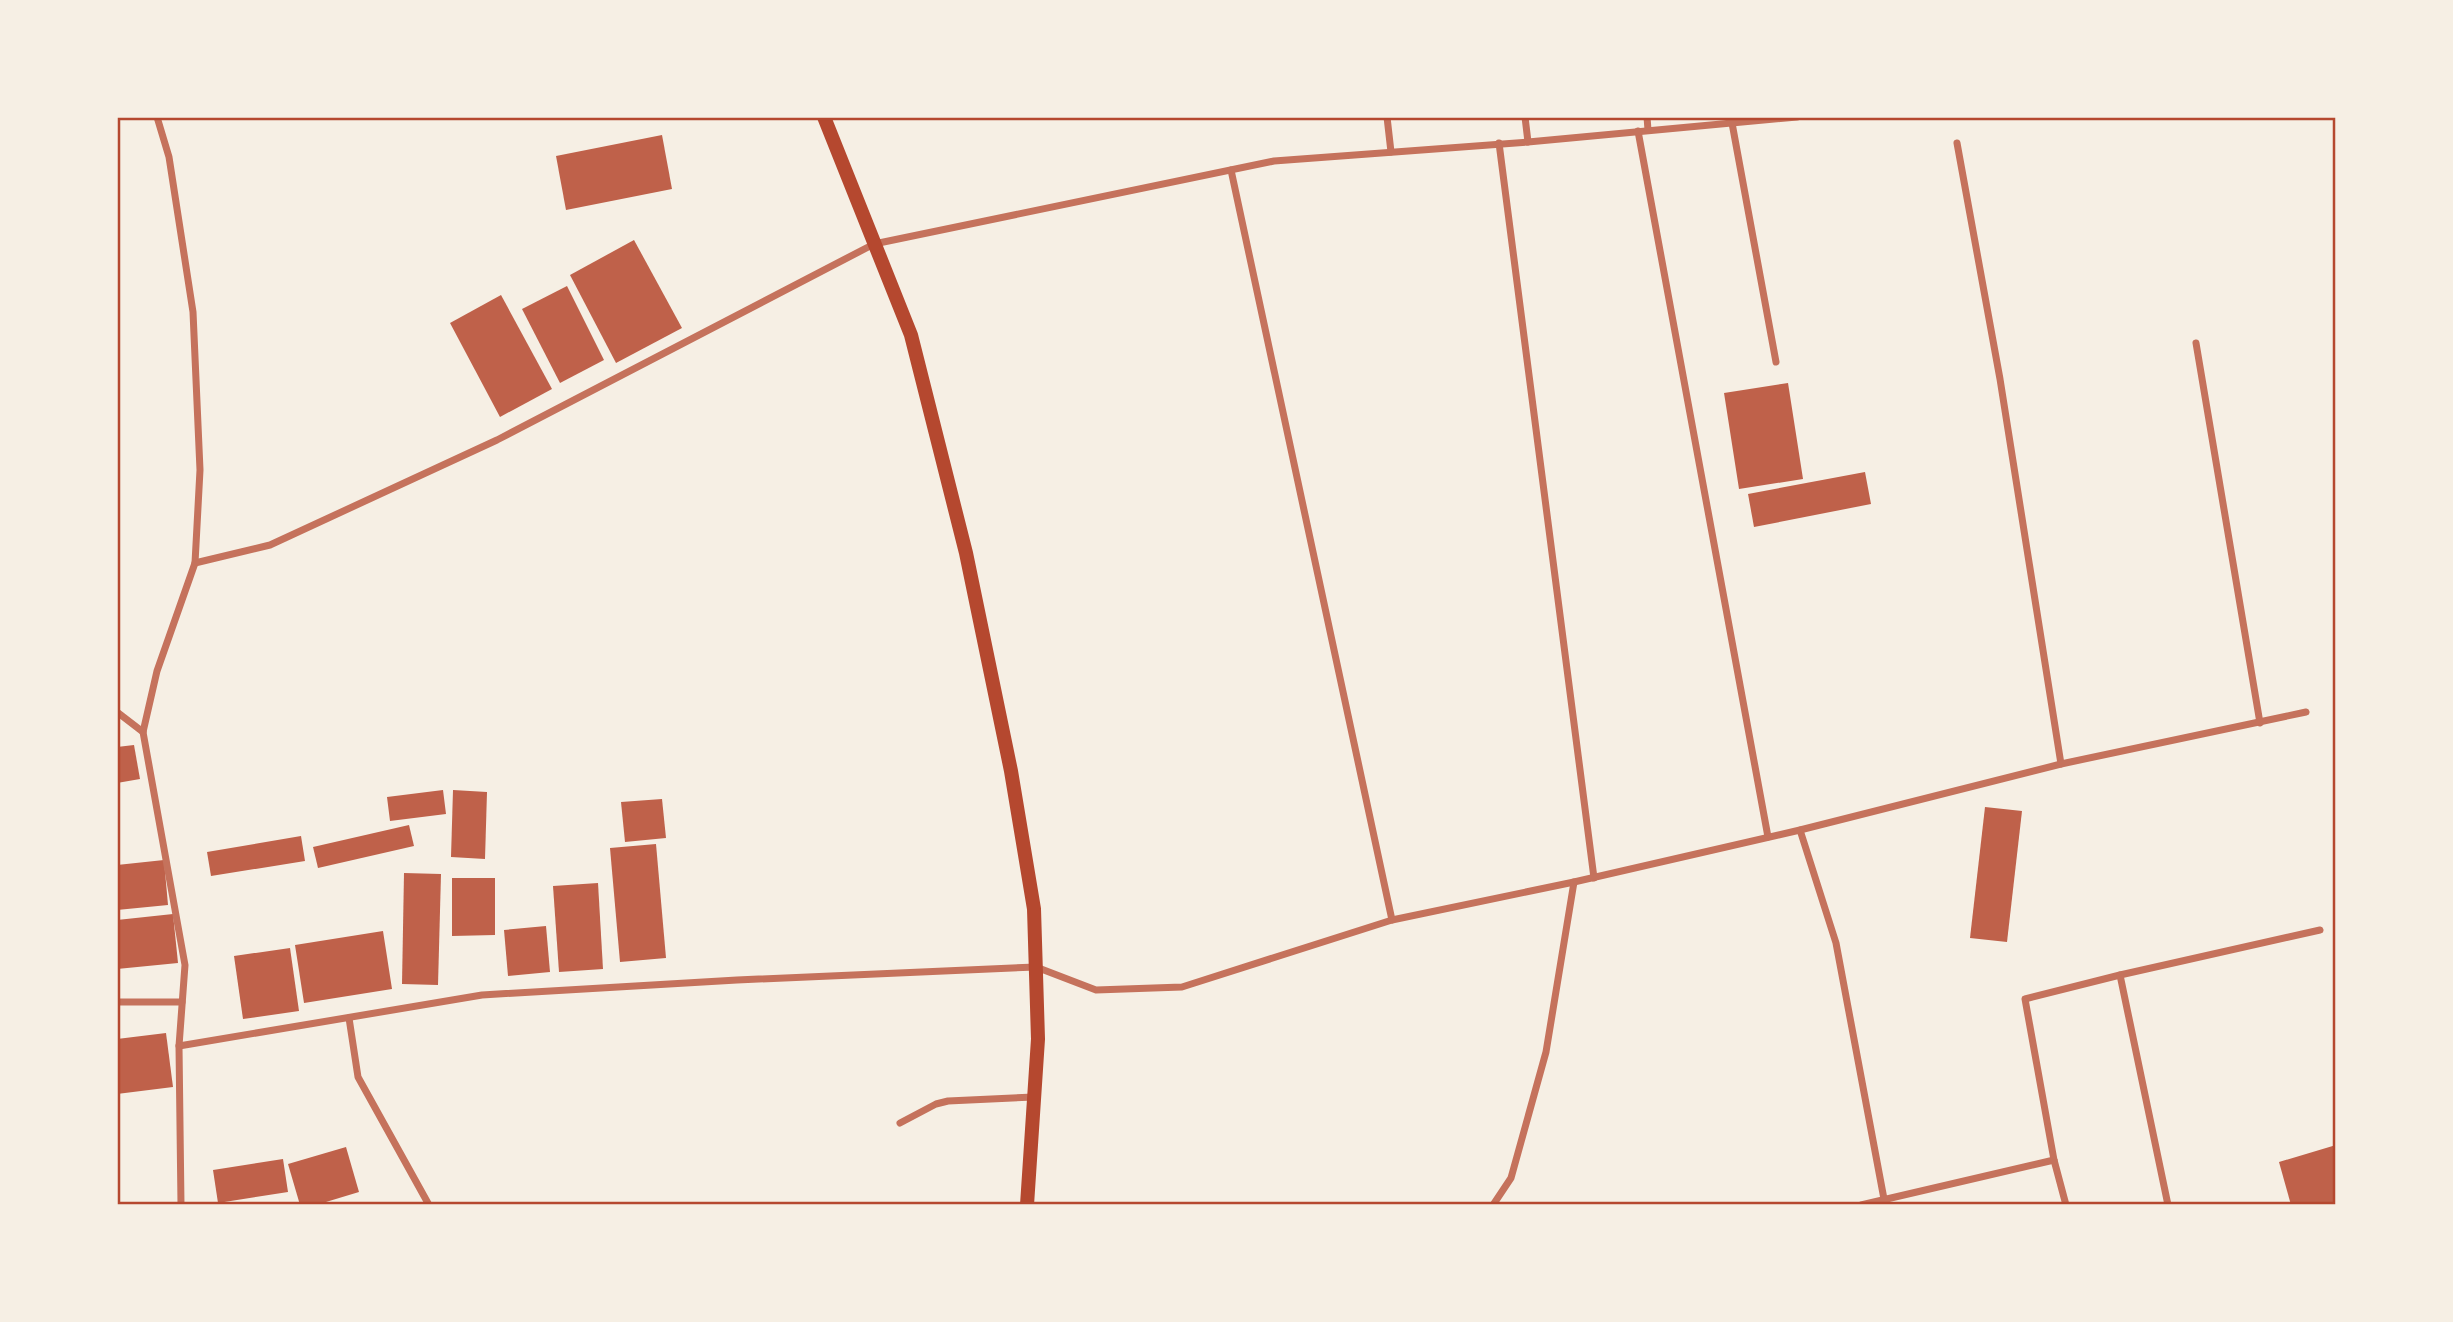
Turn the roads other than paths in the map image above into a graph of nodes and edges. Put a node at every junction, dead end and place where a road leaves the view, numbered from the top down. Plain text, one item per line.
1 (157, 117) edge
2 (824, 117) edge
3 (1387, 117) edge
4 (1525, 117) edge
5 (1647, 117) edge
6 (1797, 117) edge
7 (1732, 123) junction
8 (1648, 130) junction
9 (1638, 131) junction
10 (1528, 142) junction
11 (1499, 143) junction
12 (1957, 143) dead end
13 (1391, 152) junction
14 (1231, 170) junction
15 (874, 244) junction
16 (2196, 343) dead end
17 (1776, 362) dead end
18 (195, 563) junction
19 (117, 712) edge
20 (2306, 712) dead end
21 (2260, 723) junction
22 (143, 732) junction
23 (2060, 765) junction
24 (1800, 830) junction
25 (1768, 837) junction
26 (1594, 877) junction
27 (1574, 883) junction
28 (1392, 920) junction
29 (2320, 930) dead end
30 (1036, 967) junction
31 (2120, 975) junction
32 (117, 1002) edge
33 (182, 1002) junction
34 (349, 1018) junction
35 (179, 1046) junction
36 (1034, 1097) junction
37 (900, 1124) dead end
38 (2054, 1160) junction
39 (1884, 1199) junction
40 (181, 1205) edge
41 (429, 1205) edge
42 (1027, 1205) edge
43 (1493, 1205) edge
44 (1861, 1205) edge
45 (2066, 1205) edge
46 (2168, 1205) edge

1 - 18 street
2 - 15 main road
3 - 13 street
4 - 10 street
5 - 8 street
6 - 7 street
7 - 8 street
7 - 17 street
8 - 9 street
9 - 10 street
9 - 25 street
10 - 11 street
11 - 13 street
11 - 26 street
12 - 23 street
13 - 14 street
14 - 15 street
14 - 28 street
15 - 18 street
15 - 30 main road
16 - 21 street
18 - 22 street
19 - 22 street
20 - 21 street
21 - 23 street
22 - 33 street
23 - 24 street
24 - 25 street
24 - 39 street
25 - 26 street
26 - 27 street
27 - 28 street
27 - 43 street
28 - 30 street
29 - 31 street
30 - 34 street
30 - 36 main road
31 - 38 street
31 - 46 street
32 - 33 street
33 - 35 street
34 - 35 street
34 - 41 street
35 - 40 street
36 - 37 street
36 - 42 main road
38 - 39 street
38 - 45 street
39 - 44 street

